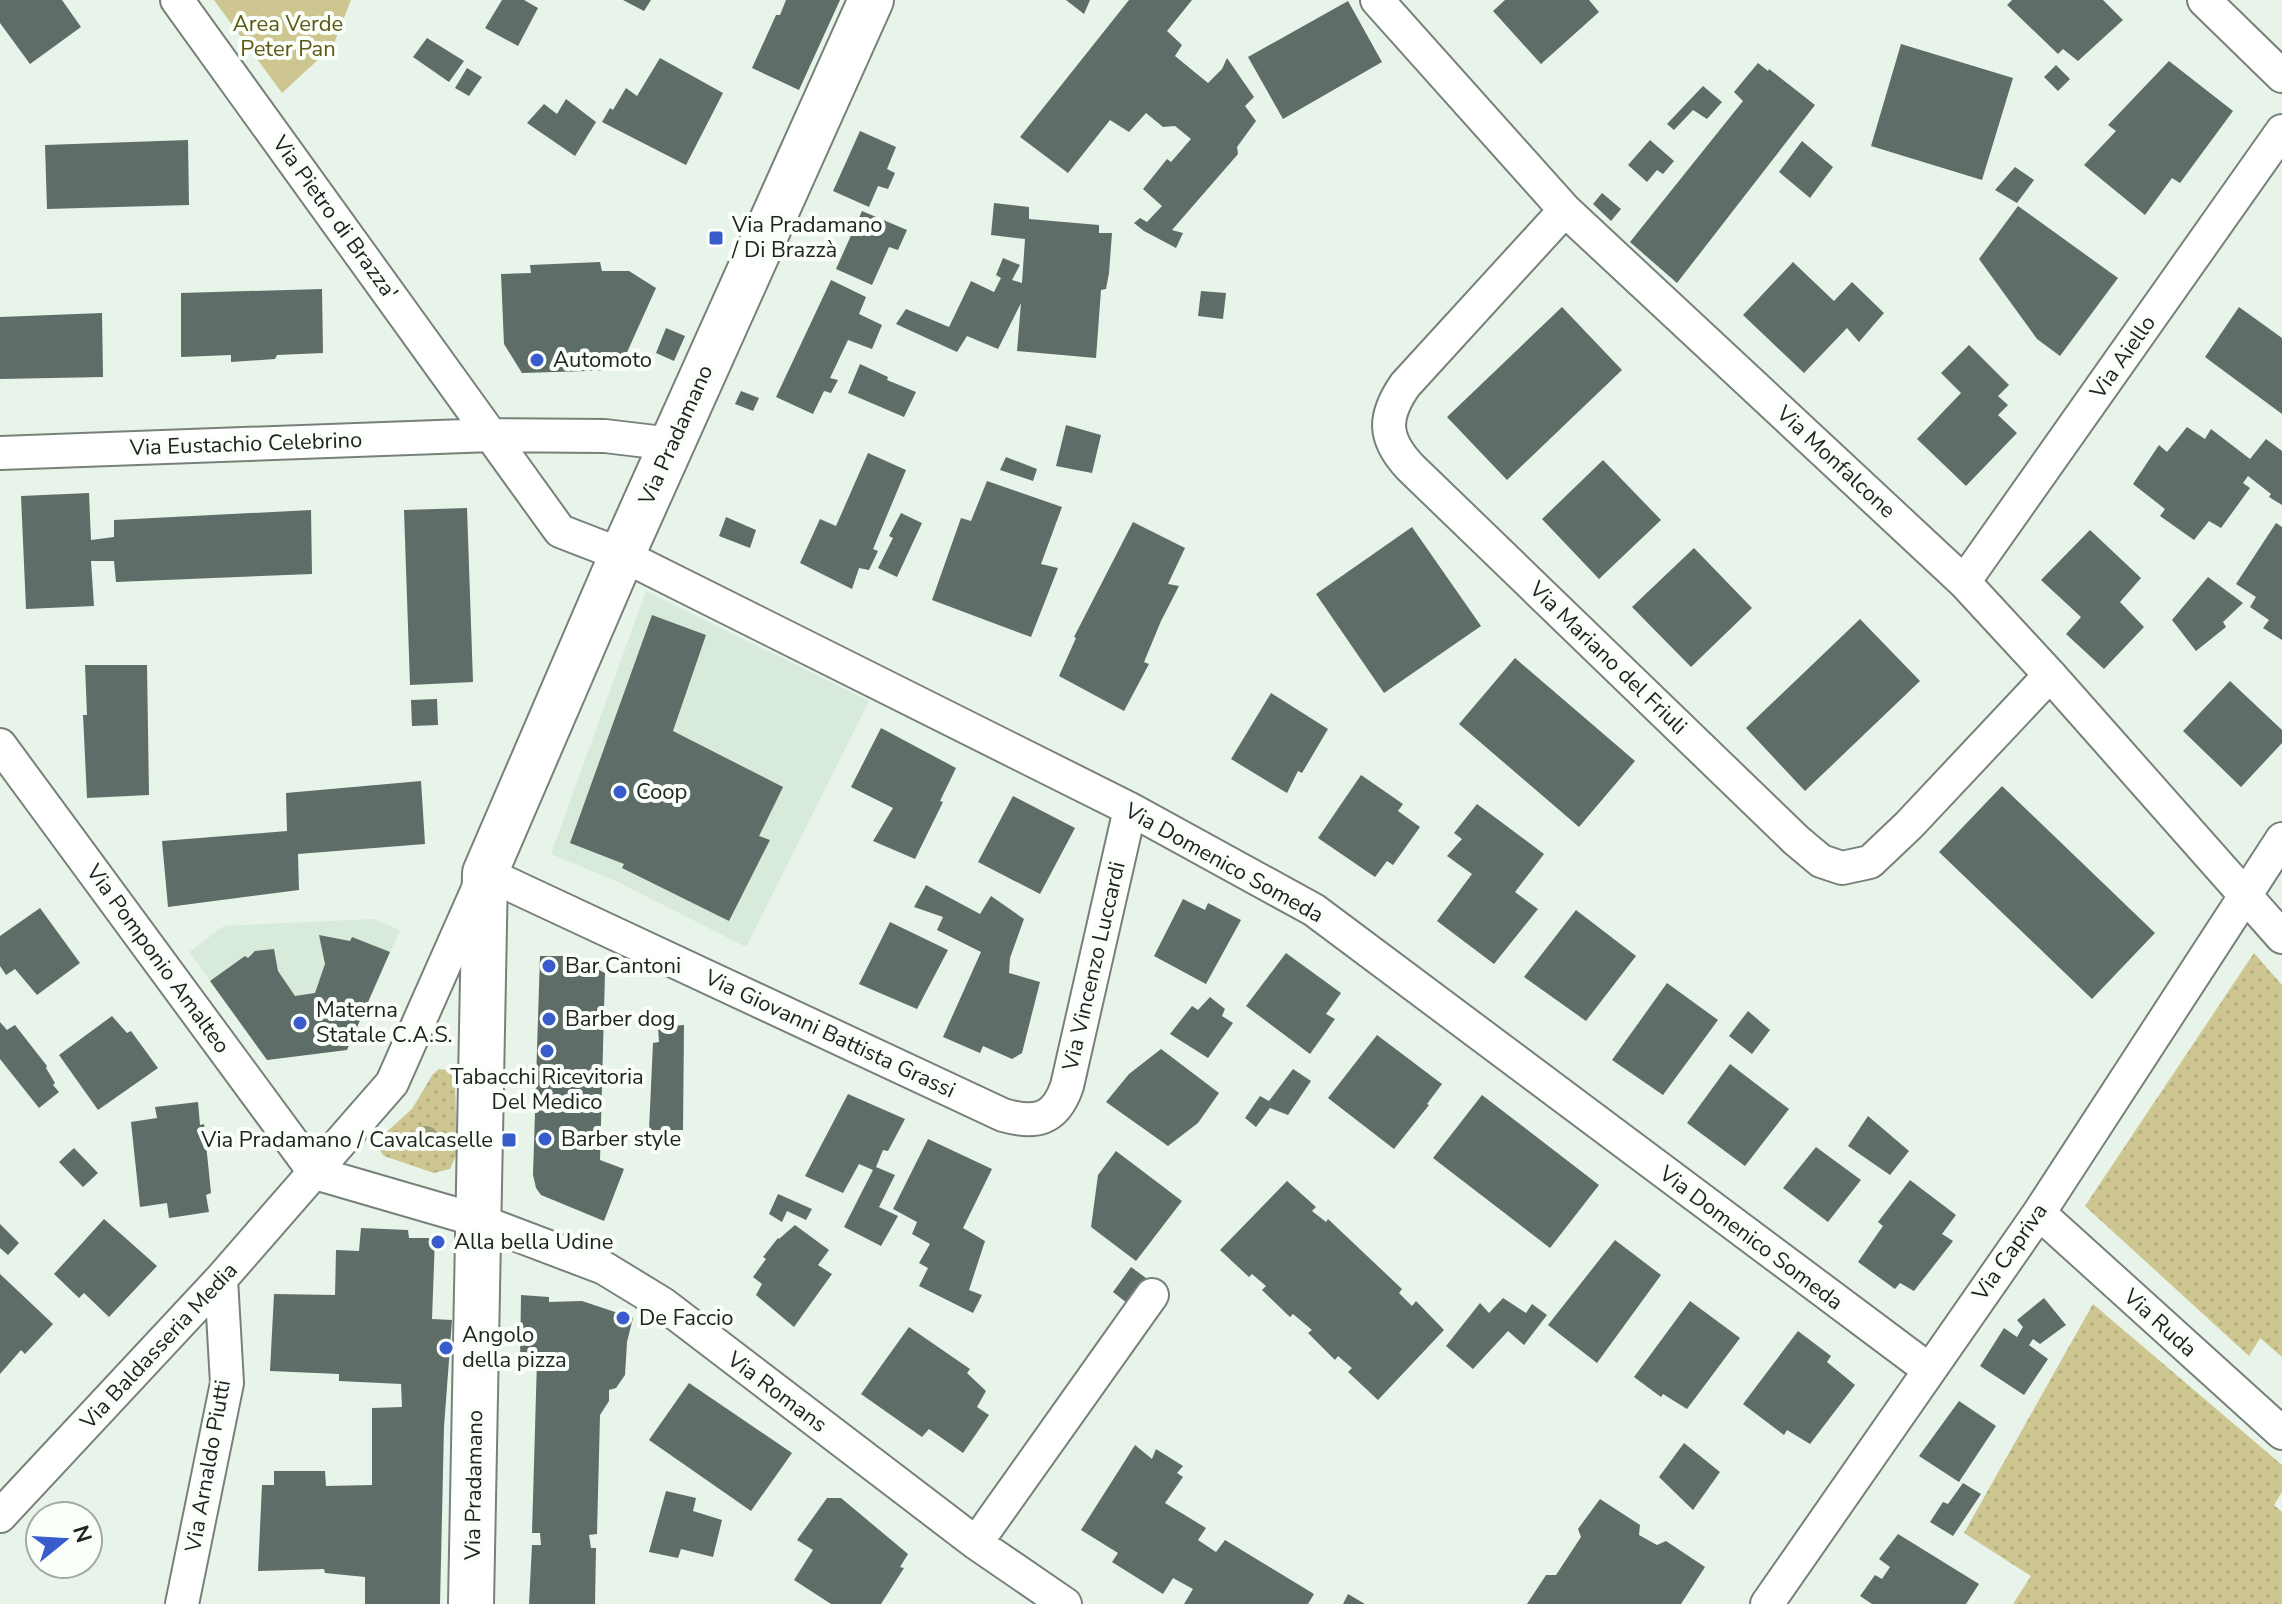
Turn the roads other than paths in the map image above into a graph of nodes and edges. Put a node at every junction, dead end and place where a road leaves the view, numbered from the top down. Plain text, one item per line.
1 (177, 0) edge
2 (871, 0) edge
3 (1377, 0) edge
4 (2204, 0) edge
5 (2282, 76) edge
6 (2282, 131) edge
7 (1565, 210) junction
8 (492, 435) junction
9 (672, 444) junction
10 (0, 453) edge
11 (622, 555) junction
12 (1964, 582) junction
13 (2050, 675) junction
14 (0, 745) edge
15 (1130, 809) junction
16 (2282, 839) edge
17 (485, 873) junction
18 (2245, 895) junction
19 (2282, 937) edge
20 (1047, 1116) joint
21 (315, 1173) junction
22 (2039, 1213) junction
23 (480, 1221) junction
24 (221, 1279) junction
25 (1152, 1295) dead end
26 (1928, 1369) junction
27 (2282, 1433) edge
28 (0, 1516) edge
29 (976, 1543) junction
30 (1050, 1599) edge
31 (182, 1604) edge
32 (471, 1604) edge
33 (1767, 1604) edge

1 - 8 street, Via Pietro di Brazza'
2 - 9 street, Via Pradamano
3 - 7 street, Via Monfalcone
4 - 5 street
6 - 12 street, Via Aiello
7 - 12 street, Via Monfalcone
7 - 13 street, Via Mariano del Friuli
8 - 9 street
8 - 10 street, Via Eustachio Celebrino
8 - 11 street, Via Pietro di Brazza'
9 - 11 street, Via Pradamano
11 - 15 street, Via Domenico Someda
11 - 17 street, Via Pradamano
12 - 13 street, Via Monfalcone
13 - 18 street, Via Monfalcone
14 - 21 street, Via Pomponio Amalteo
15 - 20 street, Via Vincenzo Luccardi
15 - 26 street, Via Domenico Someda
16 - 18 street, Via Capriva
17 - 20 street, Via Giovanni Battista Grassi
17 - 21 street, Via Baldasseria Media
17 - 23 street, Via Pradamano
18 - 19 street, Via Monfalcone
18 - 22 street, Via Capriva
21 - 23 street, Via Romans
21 - 24 street, Via Baldasseria Media
22 - 26 street, Via Capriva
22 - 27 street, Via Ruda
23 - 29 street, Via Romans
23 - 32 street, Via Pradamano
24 - 28 street, Via Baldasseria Media
24 - 31 street, Via Arnaldo Piutti
25 - 29 street
26 - 33 street, Via Capriva
29 - 30 street, Via Romans

